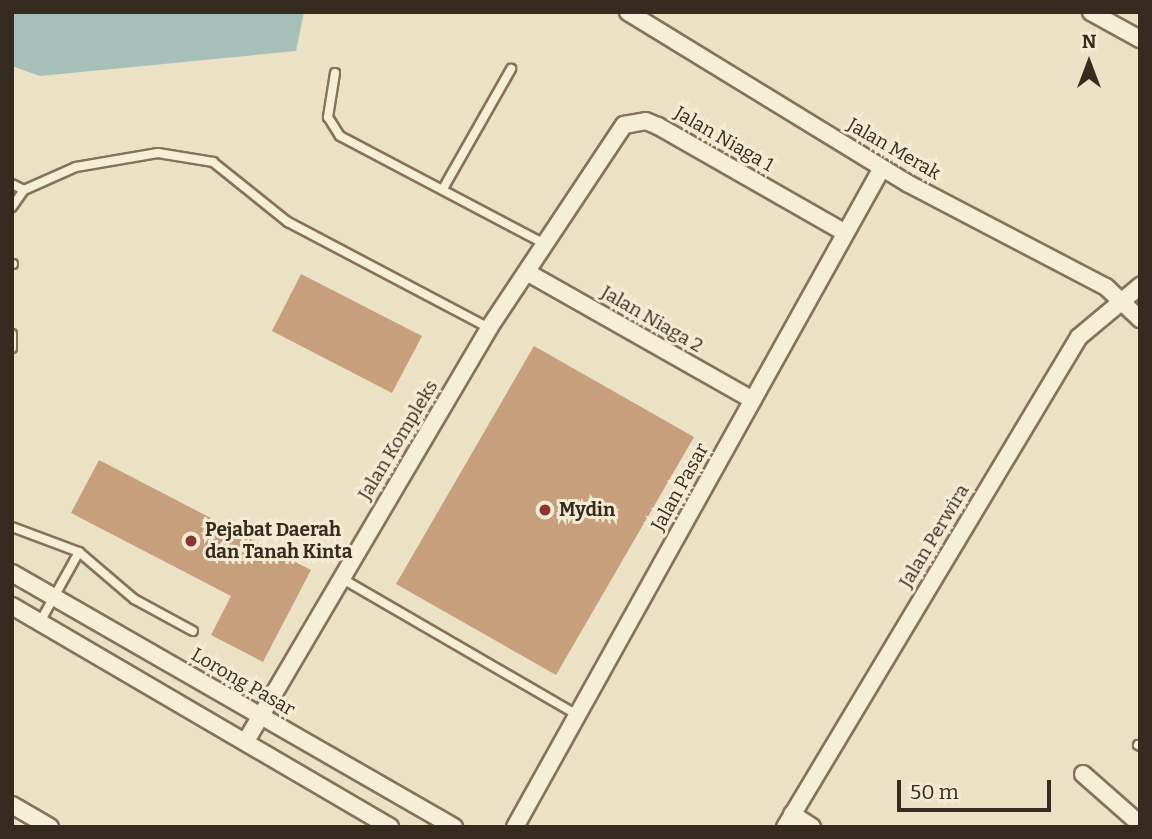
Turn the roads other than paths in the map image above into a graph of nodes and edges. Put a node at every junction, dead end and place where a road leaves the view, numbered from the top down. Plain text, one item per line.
1 (628, 12) edge
2 (1091, 12) edge
3 (1140, 39) edge
4 (511, 69) dead end
5 (335, 73) dead end
6 (882, 168) junction
7 (12, 184) edge
8 (444, 187) junction
9 (23, 190) junction
10 (12, 207) edge
11 (845, 232) junction
12 (547, 246) junction
13 (530, 274) junction
14 (1140, 286) edge
15 (1125, 302) junction
16 (1140, 319) edge
17 (489, 328) junction
18 (12, 334) edge
19 (12, 348) edge
20 (753, 400) junction
21 (12, 527) edge
22 (79, 552) junction
23 (19, 578) edge
24 (341, 578) junction
25 (53, 597) junction
26 (12, 607) edge
27 (40, 622) junction
28 (193, 631) dead end
29 (577, 715) junction
30 (261, 717) junction
31 (247, 741) junction
32 (1083, 774) dead end
33 (12, 805) edge
34 (789, 821) edge
35 (1140, 824) edge
36 (50, 827) edge
37 (390, 827) edge
38 (454, 827) edge
39 (514, 827) edge
40 (812, 827) edge

1 - 6 street, Jalan Merak
2 - 3 street
4 - 8 lane
5 - 8 lane
6 - 11 street, Jalan Pasar
6 - 15 street, Jalan Merak
7 - 9 lane
8 - 12 lane
9 - 10 lane
9 - 17 lane
11 - 12 street, Jalan Niaga 1
11 - 20 street, Jalan Pasar
12 - 13 street, Jalan Niaga 1
13 - 17 street, Jalan Kompleks
13 - 20 street, Jalan Niaga 2
14 - 15 street, Jalan Perwira
15 - 16 street, Jalan Merak
15 - 34 street, Jalan Perwira
17 - 24 street, Jalan Kompleks
18 - 19 lane
20 - 29 street, Jalan Pasar
21 - 22 lane
22 - 25 lane
22 - 28 lane
23 - 25 street, Lorong Pasar
23 - 26 street
24 - 29 lane
24 - 30 street, Jalan Kompleks
25 - 27 lane
25 - 30 street, Lorong Pasar
26 - 27 street
27 - 31 street
29 - 39 street, Jalan Pasar
30 - 31 street, Jalan Kompleks
30 - 38 street, Lorong Pasar
31 - 37 street
32 - 35 street
33 - 36 street
34 - 40 street

